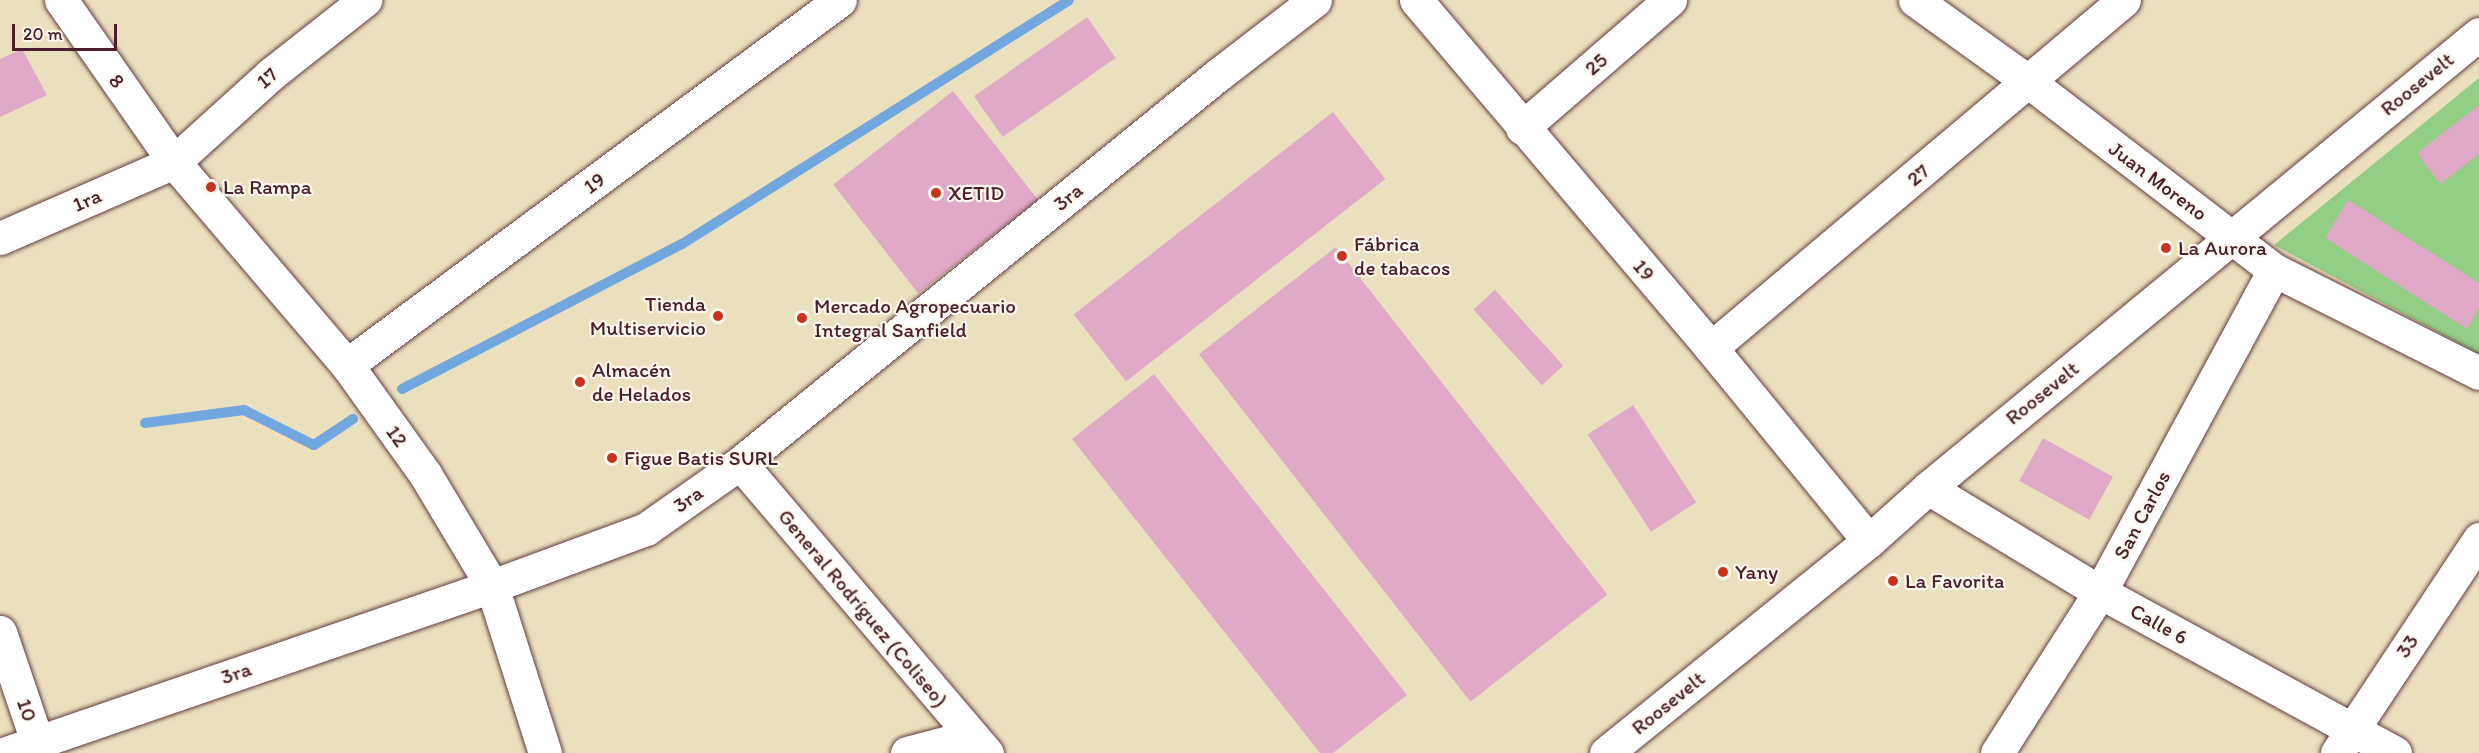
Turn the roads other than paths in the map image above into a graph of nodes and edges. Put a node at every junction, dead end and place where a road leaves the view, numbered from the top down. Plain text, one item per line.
1 (61, 0) edge
2 (364, 0) edge
3 (840, 0) edge
4 (1315, 0) edge
5 (1416, 0) edge
6 (1670, 0) edge
7 (1915, 0) edge
8 (2124, 0) edge
9 (2479, 34) edge
10 (2030, 82) junction
11 (1522, 128) junction
12 (174, 162) junction
13 (2232, 237) junction
14 (0, 238) edge
15 (2274, 270) junction
16 (1711, 348) junction
17 (347, 365) junction
18 (2479, 373) edge
19 (740, 463) junction
20 (1928, 488) junction
21 (2479, 539) edge
22 (1869, 541) junction
23 (492, 586) junction
24 (2100, 592) junction
25 (0, 632) edge
26 (2344, 741) edge
27 (979, 744) edge
28 (40, 747) edge
29 (6, 753) edge
30 (545, 753) edge
31 (907, 753) edge
32 (1606, 753) edge
33 (1997, 753) edge
34 (2395, 753) edge

1 - 12 street, 8
2 - 12 street, 17
3 - 17 street, 19
4 - 19 street, 3ra
5 - 11 street, 19
6 - 11 street, 25
7 - 10 street, Juan Moreno
8 - 10 street, 27
9 - 13 street, Roosevelt
10 - 13 street, Juan Moreno
10 - 16 street, 27
11 - 16 street, 19
12 - 14 street, 1ra
12 - 17 street, 12
13 - 15 street, Juan Moreno
13 - 20 street, Roosevelt
15 - 18 street, Juan Moreno
15 - 24 street, San Carlos
16 - 22 street, 19
17 - 23 street, 12
19 - 23 street, 3ra
19 - 27 street, General Rodríguez (Coliseo)
20 - 22 street, Roosevelt
20 - 24 street, Calle 6
21 - 26 street, 33
22 - 32 street, Roosevelt
23 - 28 street, 3ra
23 - 30 street, 12
24 - 26 street, Calle 6
24 - 33 street, San Carlos
25 - 28 street, 10
26 - 34 street, Calle 6
27 - 31 street
28 - 29 street, 3ra

